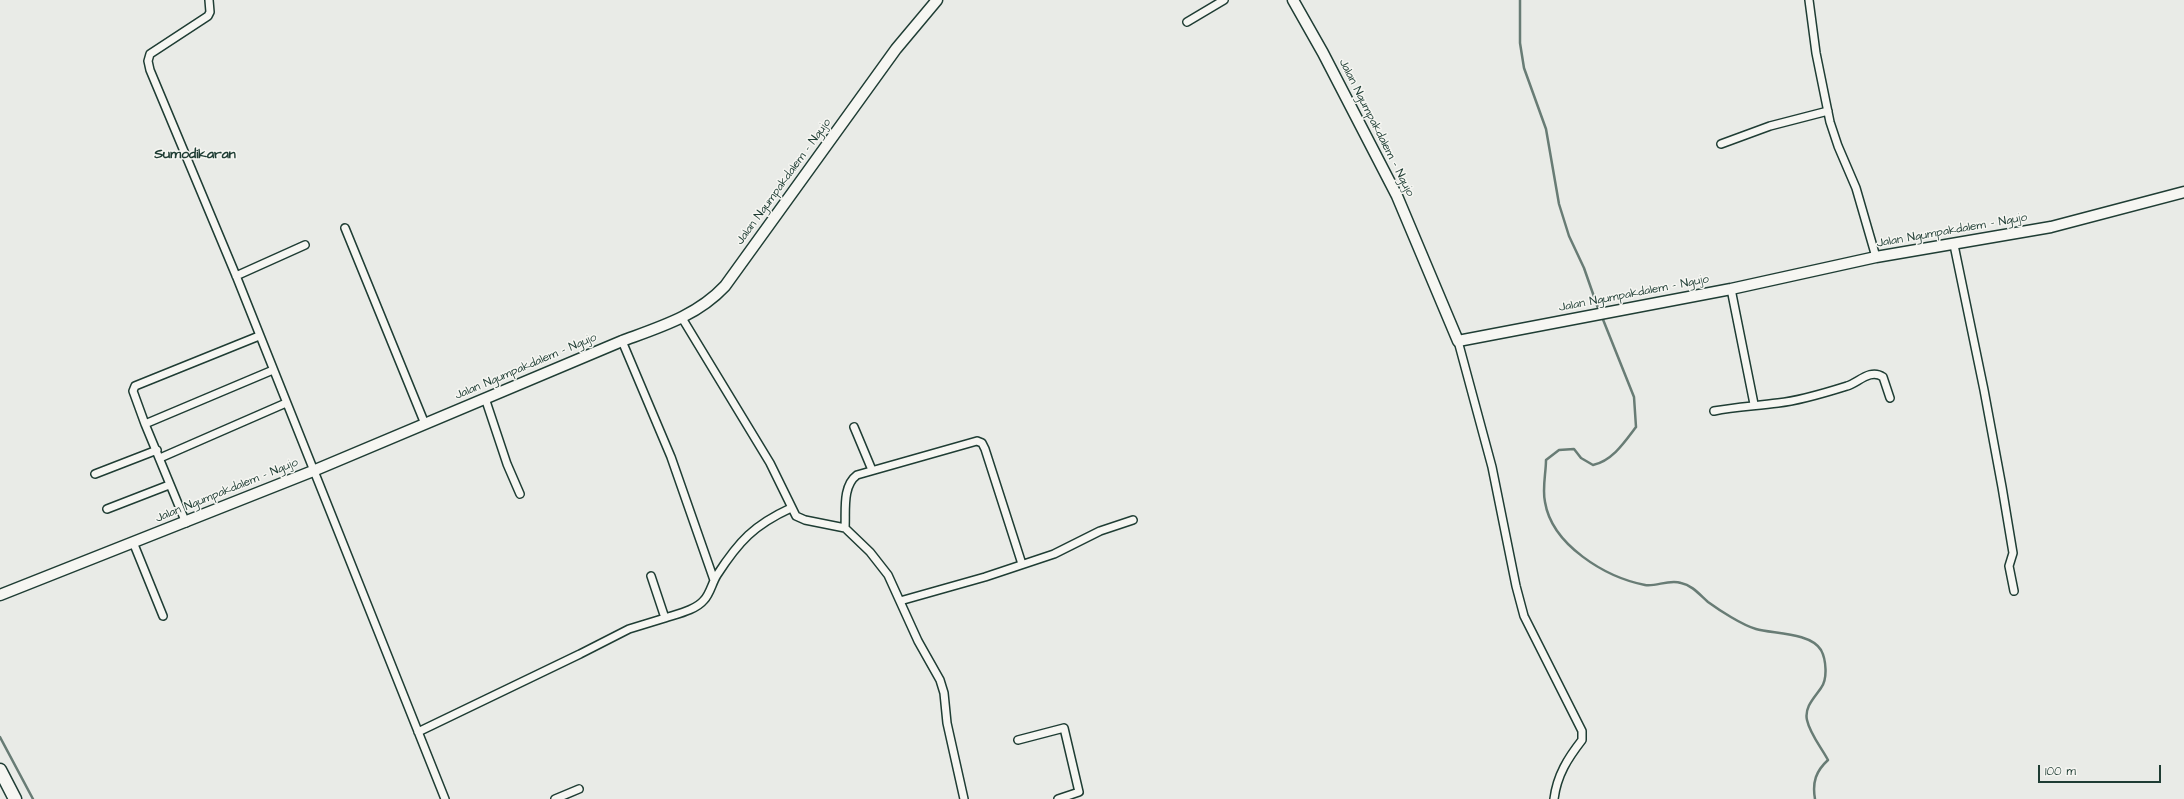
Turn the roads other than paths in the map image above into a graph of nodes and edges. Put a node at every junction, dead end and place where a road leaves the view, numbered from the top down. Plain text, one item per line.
1 (209, 0) edge
2 (938, 0) edge
3 (1224, 0) edge
4 (1293, 0) edge
5 (1809, 0) edge
6 (1187, 22) dead end
7 (1828, 112) junction
8 (1721, 144) dead end
9 (2184, 192) edge
10 (345, 228) dead end
11 (305, 245) dead end
12 (1954, 245) junction
13 (1876, 257) junction
14 (236, 276) junction
15 (1731, 289) junction
16 (682, 318) junction
17 (260, 336) junction
18 (622, 341) junction
19 (1458, 341) junction
20 (273, 370) junction
21 (485, 398) junction
22 (1890, 398) dead end
23 (286, 403) junction
24 (1754, 404) junction
25 (1714, 411) dead end
26 (145, 424) junction
27 (425, 424) junction
28 (854, 427) dead end
29 (157, 450) junction
30 (160, 458) junction
31 (872, 470) junction
32 (313, 471) junction
33 (95, 474) dead end
34 (169, 485) junction
35 (520, 494) dead end
36 (791, 508) junction
37 (107, 509) dead end
38 (1133, 520) dead end
39 (186, 523) junction
40 (844, 528) junction
41 (133, 542) junction
42 (1022, 564) junction
43 (651, 576) dead end
44 (714, 580) junction
45 (2014, 590) dead end
46 (0, 595) edge
47 (900, 601) junction
48 (163, 616) dead end
49 (665, 618) junction
50 (418, 732) junction
51 (1018, 740) dead end
52 (0, 770) edge
53 (579, 789) dead end
54 (15, 799) edge
55 (445, 799) edge
56 (555, 799) edge
57 (964, 799) edge
58 (1058, 799) edge
59 (1554, 799) edge

1 - 14 street
2 - 16 street, Jalan Ngumpakdalem - Ngujo
3 - 6 street
4 - 19 street, Jalan Ngumpakdalem - Ngujo
5 - 7 street
7 - 8 street
7 - 13 street
9 - 12 street, Jalan Ngumpakdalem - Ngujo
10 - 27 street
11 - 14 street
12 - 13 street, Jalan Ngumpakdalem - Ngujo
12 - 45 street
13 - 15 street, Jalan Ngumpakdalem - Ngujo
14 - 17 street
15 - 19 street, Jalan Ngumpakdalem - Ngujo
15 - 24 street
16 - 18 street, Jalan Ngumpakdalem - Ngujo
16 - 36 street
17 - 20 street
17 - 26 street
18 - 21 street, Jalan Ngumpakdalem - Ngujo
18 - 44 street
19 - 59 street
20 - 23 street
20 - 26 street
21 - 27 street, Jalan Ngumpakdalem - Ngujo
21 - 35 street
22 - 24 street
23 - 30 street
23 - 32 street
24 - 25 street
26 - 29 street
27 - 32 street, Jalan Ngumpakdalem - Ngujo
28 - 31 street
29 - 30 street
29 - 33 street
30 - 34 street
31 - 40 street
31 - 42 street
32 - 39 street, Jalan Ngumpakdalem - Ngujo
32 - 50 street
34 - 37 street
34 - 39 street
36 - 40 street
36 - 44 street
38 - 42 street
39 - 41 street, Jalan Ngumpakdalem - Ngujo
40 - 47 street
41 - 46 street, Jalan Ngumpakdalem - Ngujo
41 - 48 street
42 - 47 street
43 - 49 street
44 - 49 street
47 - 57 street
49 - 50 street
50 - 55 street
51 - 58 street
52 - 54 main road
53 - 56 street

